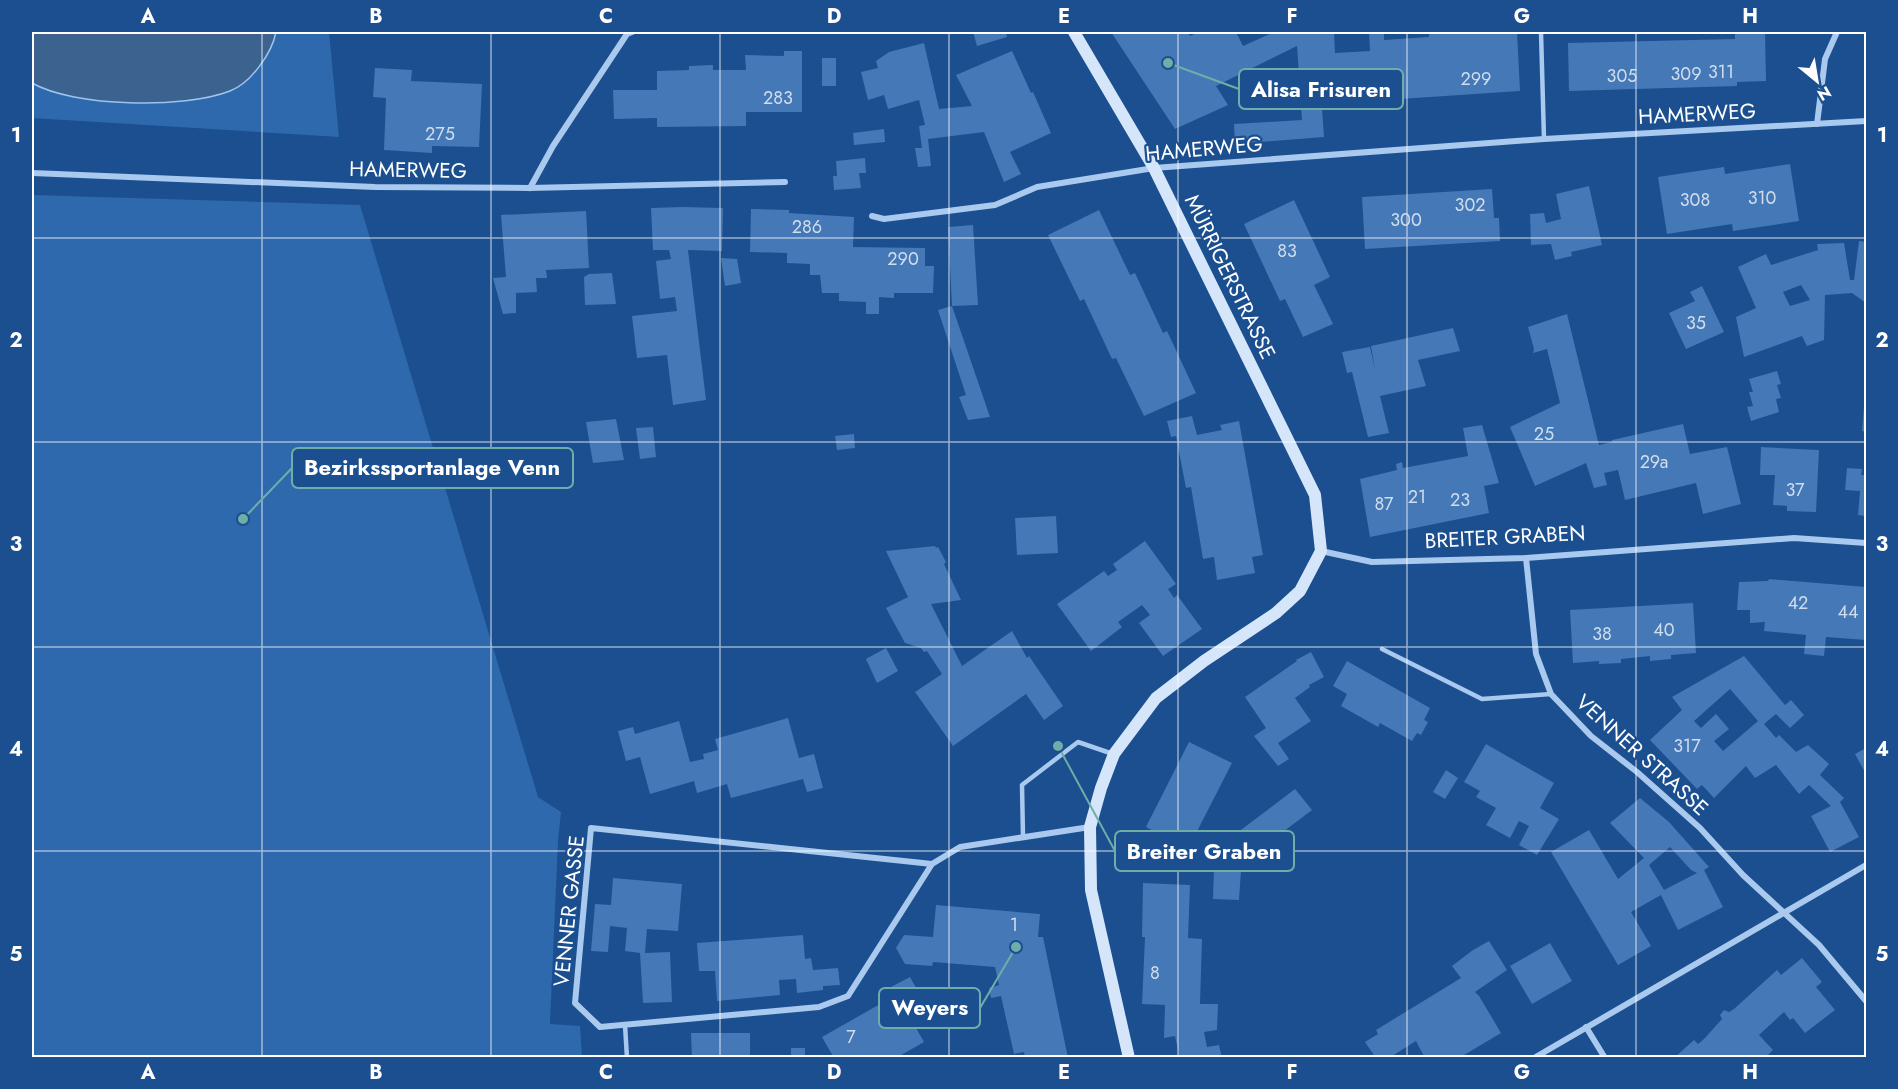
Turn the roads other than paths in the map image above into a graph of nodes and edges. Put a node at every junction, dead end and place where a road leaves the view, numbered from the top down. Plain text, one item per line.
1 (632, 32) edge
2 (1074, 32) edge
3 (1541, 32) edge
4 (1837, 32) edge
5 (1866, 121) edge
6 (1817, 124) junction
7 (1544, 140) junction
8 (1154, 168) junction
9 (32, 173) edge
10 (784, 182) dead end
11 (530, 188) junction
12 (872, 216) dead end
13 (1866, 543) edge
14 (1321, 551) junction
15 (1526, 558) junction
16 (1382, 649) dead end
17 (1551, 694) junction
18 (1114, 754) junction
19 (1090, 827) junction
20 (1023, 837) junction
21 (932, 864) junction
22 (1866, 865) edge
23 (1786, 912) junction
24 (1866, 1001) edge
25 (625, 1025) junction
26 (1586, 1027) junction
27 (627, 1058) edge
28 (1129, 1058) edge
29 (1534, 1058) edge
30 (1605, 1058) edge

1 - 11 street
2 - 8 street, MÜRRIGERSTRASSE
3 - 7 lane
4 - 6 street
5 - 6 street, HAMERWEG
6 - 7 street, HAMERWEG
7 - 8 street, HAMERWEG
8 - 12 street, HAMERWEG
8 - 14 street, MÜRRIGERSTRASSE
9 - 11 street, HAMERWEG
10 - 11 street, HAMERWEG
13 - 15 street, BREITER GRABEN
14 - 15 street, BREITER GRABEN
14 - 18 street
15 - 17 street, VENNER STRASSE
16 - 17 lane
17 - 23 street, VENNER STRASSE
18 - 19 street
18 - 20 lane
19 - 20 street, VENNER GASSE
19 - 28 street
20 - 21 street, VENNER GASSE
21 - 25 street, VENNER GASSE
21 - 25 street, VENNER GASSE
22 - 23 street
23 - 24 street, VENNER STRASSE
23 - 26 street
25 - 27 lane
26 - 29 street
26 - 30 street

